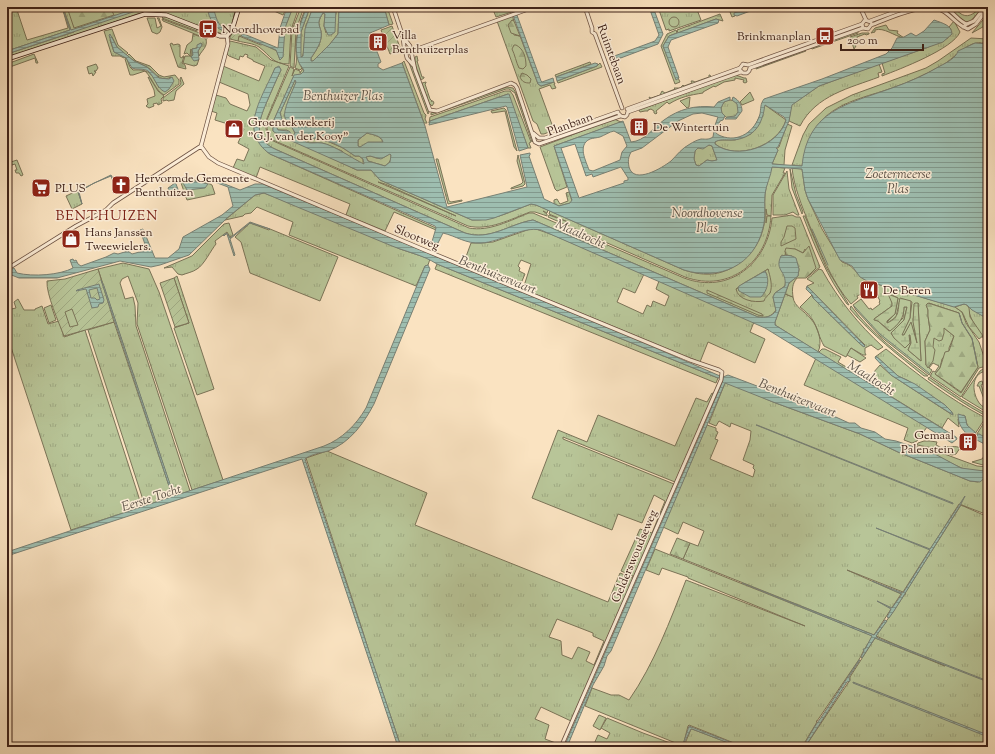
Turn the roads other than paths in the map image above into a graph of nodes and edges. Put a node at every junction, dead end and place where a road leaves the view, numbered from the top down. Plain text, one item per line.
1 (239, 7) edge
2 (393, 7) edge
3 (534, 7) edge
4 (585, 7) edge
5 (860, 7) edge
6 (908, 7) edge
7 (944, 7) edge
8 (985, 7) edge
9 (988, 8) edge
10 (865, 23) junction
11 (967, 24) junction
12 (871, 25) junction
13 (963, 28) junction
14 (968, 29) junction
15 (227, 36) junction
16 (403, 37) junction
17 (411, 51) junction
18 (406, 53) junction
19 (7, 59) edge
20 (749, 67) junction
21 (415, 70) junction
22 (740, 70) junction
23 (622, 108) junction
24 (628, 111) junction
25 (619, 114) junction
26 (531, 131) junction
27 (201, 146) junction
28 (7, 269) edge
29 (722, 373) joint
30 (561, 747) edge

1 - 15 main road
2 - 16 street
3 - 17 street
4 - 23 street, Ruimtebaan
5 - 10 street
6 - 10 street
7 - 11 street
8 - 11 street
9 - 14 street
10 - 12 street
10 - 12 street
10 - 20 street
11 - 13 street
11 - 14 street
12 - 13 street
13 - 14 street
15 - 19 main road
15 - 27 street
16 - 17 street
16 - 18 street
17 - 18 street
17 - 21 street
18 - 21 street
20 - 22 street
20 - 22 street
21 - 26 street
22 - 24 street
23 - 24 street
23 - 25 street
24 - 25 street
25 - 26 street, Planbaan
25 - 26 street, Planbaan
27 - 28 street
27 - 29 street, Slootweg
29 - 30 street, Gelderswoudseweg

